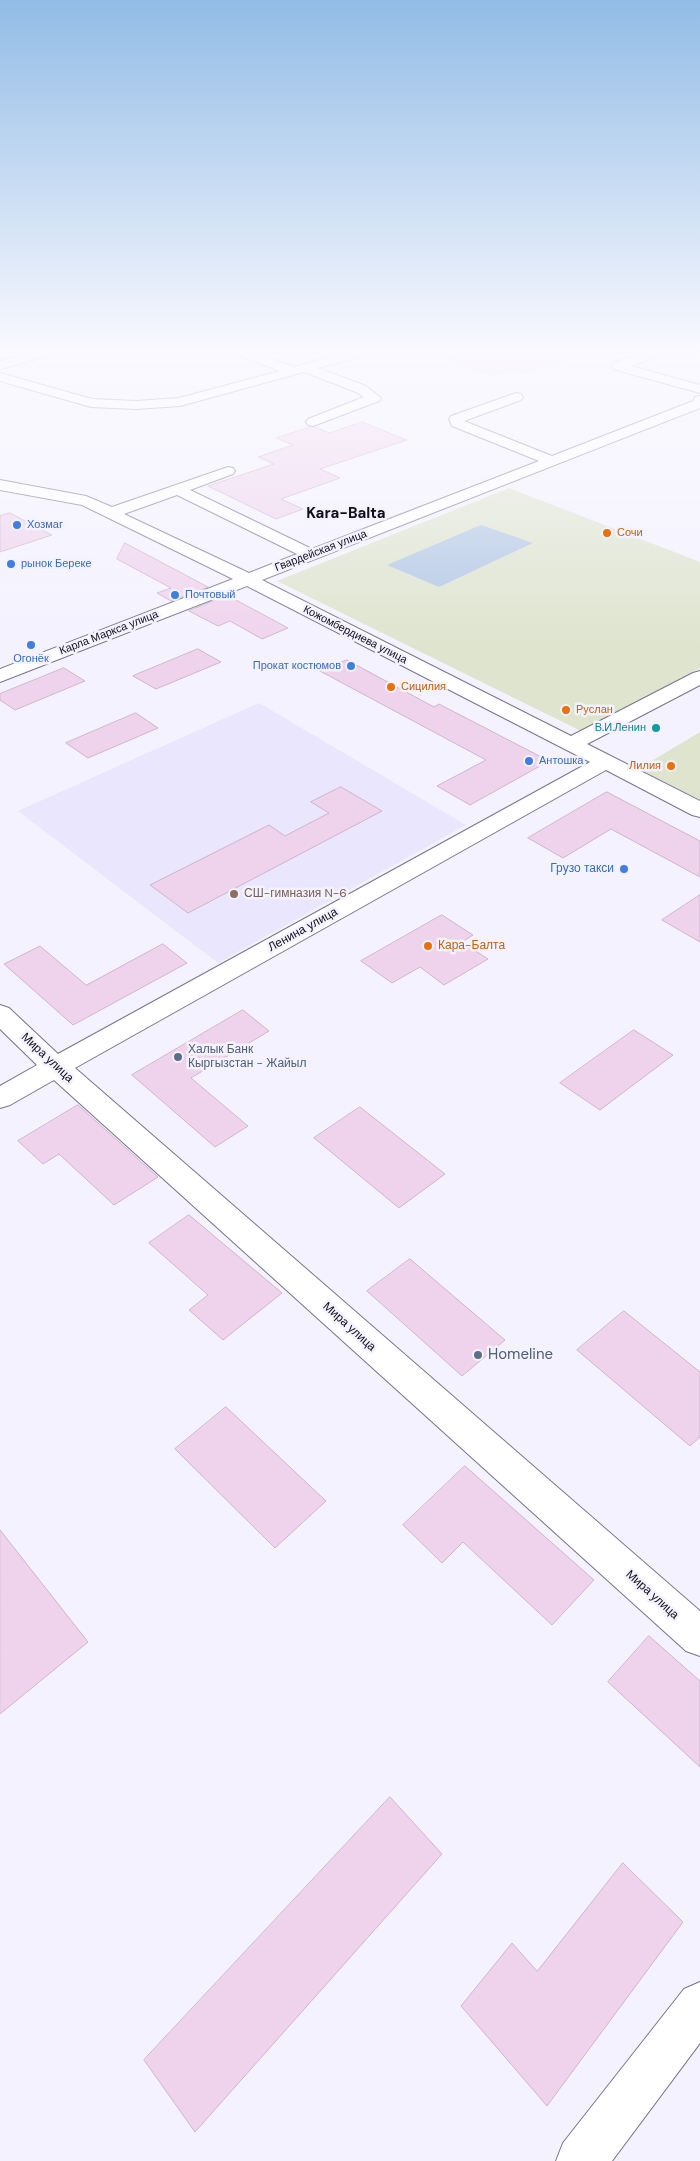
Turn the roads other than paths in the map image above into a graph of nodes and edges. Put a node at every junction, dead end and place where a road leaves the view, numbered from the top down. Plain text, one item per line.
1 (523, 449) edge
2 (584, 449) edge
3 (553, 461) junction
4 (228, 471) dead end
5 (0, 485) edge
6 (177, 489) junction
7 (111, 513) junction
8 (312, 554) junction
9 (247, 579) junction
10 (0, 676) edge
11 (700, 677) edge
12 (570, 744) junction
13 (605, 762) junction
14 (700, 810) edge
15 (0, 1014) edge
16 (56, 1067) junction
17 (0, 1098) edge
18 (700, 1637) edge
19 (695, 2022) edge
20 (581, 2161) edge

1 - 3 street
2 - 3 street, Гвардейская улица
3 - 8 street, Гвардейская улица
4 - 6 street
5 - 7 street, Кожомбердиева улица
6 - 7 street
6 - 8 street
7 - 9 street, Кожомбердиева улица
8 - 9 street, Гвардейская улица
9 - 10 street, Карла Маркса улица
9 - 12 street, Кожомбердиева улица
11 - 12 street
12 - 13 street, Кожомбердиева улица
13 - 14 street, Кожомбердиева улица
13 - 16 street, Ленина улица
15 - 16 street, Мира улица
16 - 17 street, Ленина улица
16 - 18 street, Мира улица
19 - 20 street

